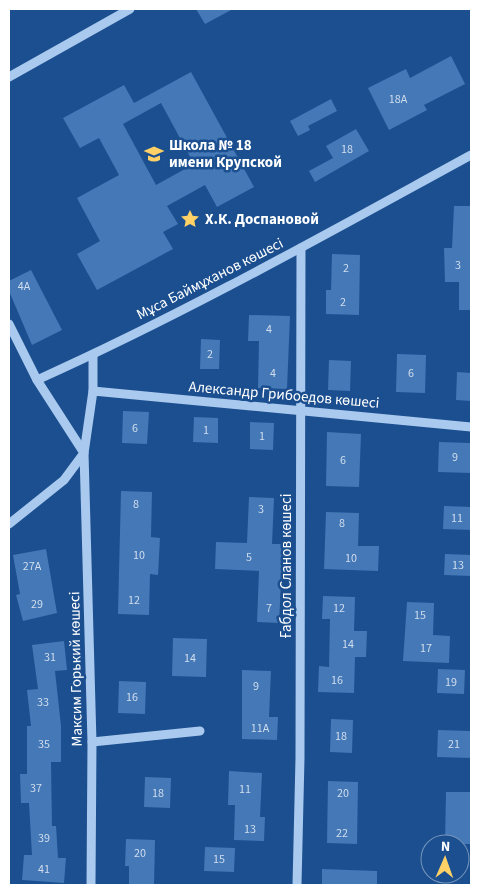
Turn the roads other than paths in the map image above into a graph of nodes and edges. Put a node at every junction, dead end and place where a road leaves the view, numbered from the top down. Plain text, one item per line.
1 (130, 9) edge
2 (9, 76) edge
3 (471, 155) edge
4 (301, 248) junction
5 (9, 324) edge
6 (94, 355) junction
7 (37, 380) junction
8 (93, 391) junction
9 (301, 410) junction
10 (471, 427) edge
11 (84, 453) junction
12 (9, 524) edge
13 (200, 731) dead end
14 (92, 742) junction
15 (91, 885) edge
16 (297, 885) edge

1 - 2 street
3 - 4 street, Мұса Баймұханов көшесі
4 - 6 street, Мұса Баймұханов көшесі
4 - 9 street, Ғабдол Сланов көшесі
5 - 7 street
6 - 7 street, Мұса Баймұханов көшесі
6 - 8 street, Максим Горький көшесі
7 - 11 street
8 - 9 street, Александр Грибоедов көшесі
8 - 11 street, Максим Горький көшесі
9 - 10 street, Александр Грибоедов көшесі
9 - 16 street, Ғабдол Сланов көшесі
11 - 12 street
11 - 14 street, Максим Горький көшесі
13 - 14 street
14 - 15 street, Максим Горький көшесі

